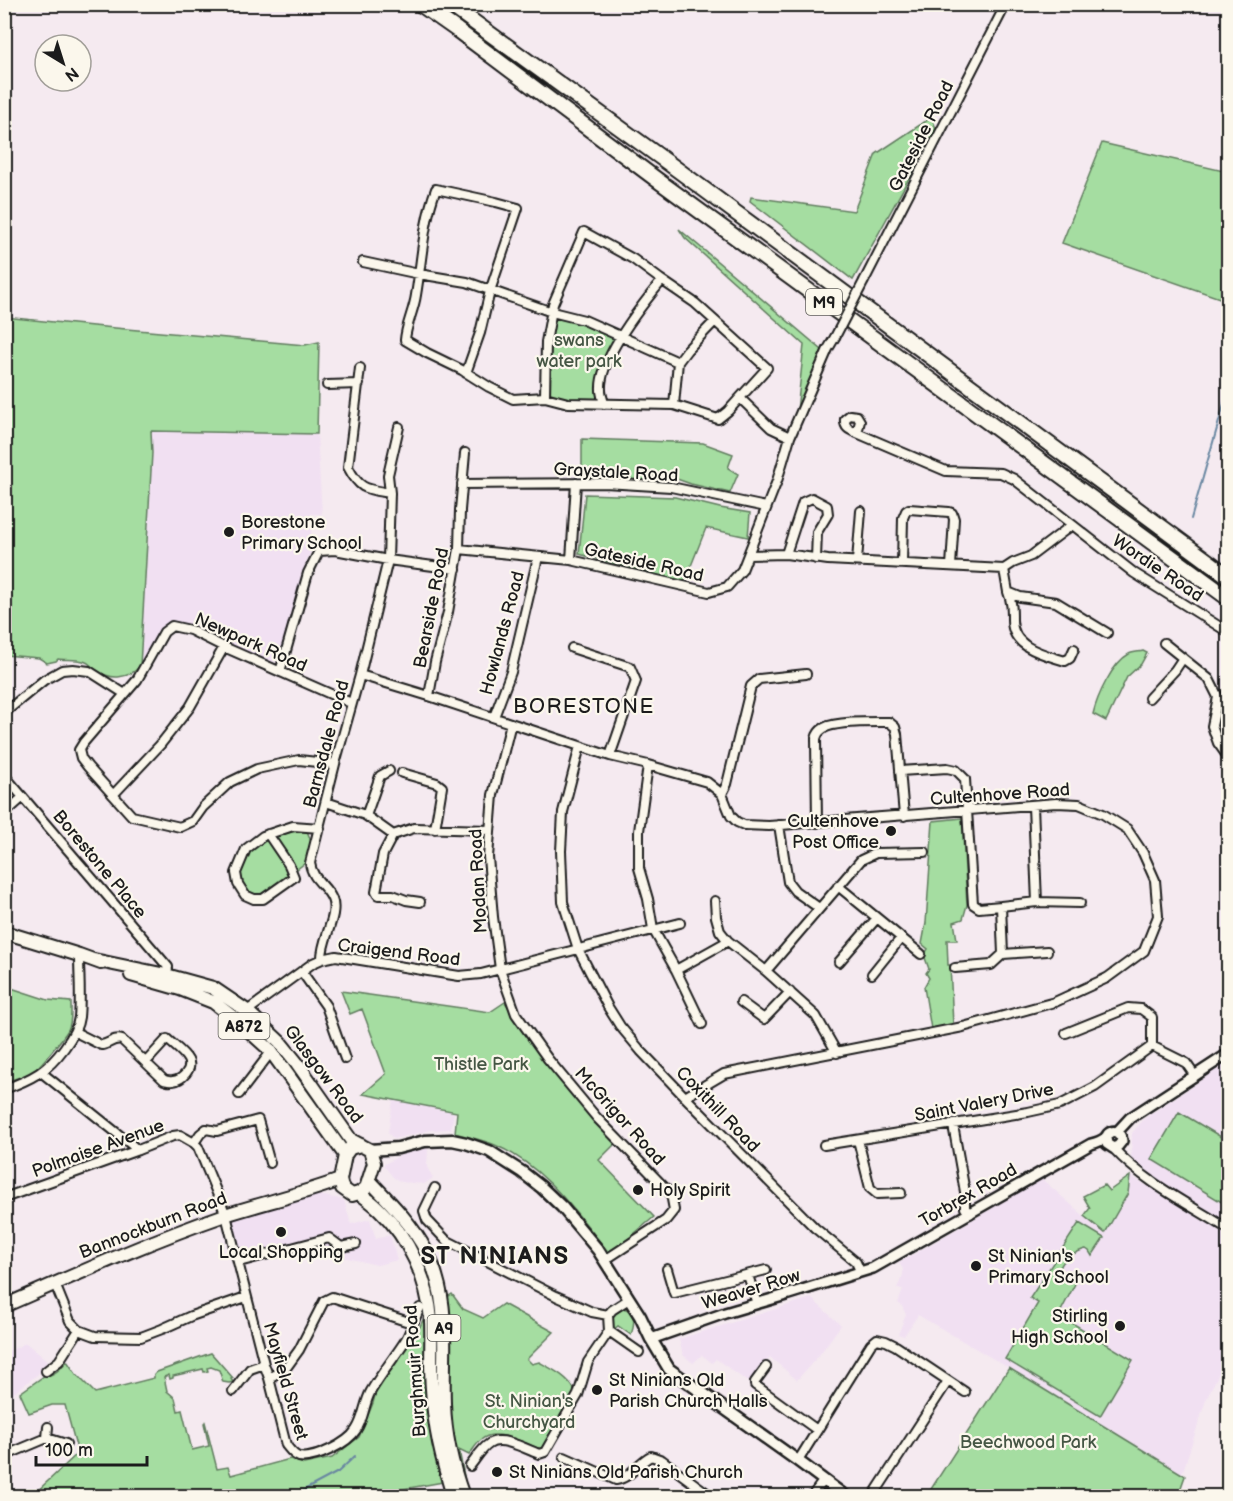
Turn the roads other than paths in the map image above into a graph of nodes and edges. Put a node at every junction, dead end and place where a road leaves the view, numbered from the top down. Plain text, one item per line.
1 (420, 4) edge
2 (449, 4) edge
3 (1006, 4) edge
4 (363, 262) dead end
5 (419, 274) junction
6 (660, 279) junction
7 (490, 291) junction
8 (552, 312) junction
9 (715, 321) junction
10 (621, 337) junction
11 (678, 362) junction
12 (360, 368) dead end
13 (466, 373) junction
14 (359, 384) junction
15 (327, 385) dead end
16 (544, 397) junction
17 (740, 398) junction
18 (604, 404) junction
19 (674, 405) junction
20 (399, 427) dead end
21 (857, 433) dead end
22 (790, 438) junction
23 (465, 453) dead end
24 (462, 483) junction
25 (576, 483) junction
26 (390, 493) junction
27 (766, 507) junction
28 (861, 511) dead end
29 (1072, 525) junction
30 (459, 549) junction
31 (786, 554) junction
32 (748, 555) junction
33 (538, 557) junction
34 (816, 559) junction
35 (388, 560) junction
36 (571, 560) junction
37 (857, 561) junction
38 (902, 564) junction
39 (951, 566) junction
40 (456, 569) junction
41 (1004, 570) junction
42 (1228, 576) edge
43 (1008, 592) junction
44 (1228, 598) edge
45 (1228, 632) edge
46 (1107, 633) dead end
47 (1164, 643) dead end
48 (224, 647) junction
49 (572, 648) dead end
50 (1074, 649) dead end
51 (1183, 658) junction
52 (280, 672) junction
53 (806, 674) dead end
54 (360, 675) junction
55 (125, 694) junction
56 (1228, 695) edge
57 (429, 696) junction
58 (1218, 697) junction
59 (1149, 698) dead end
60 (351, 703) junction
61 (4, 713) edge
62 (494, 717) junction
63 (511, 723) junction
64 (580, 746) junction
65 (610, 756) junction
66 (1228, 757) edge
67 (335, 764) junction
68 (648, 765) junction
69 (389, 771) dead end
70 (900, 771) junction
71 (402, 773) dead end
72 (4, 775) edge
73 (722, 794) junction
74 (113, 795) junction
75 (23, 797) junction
76 (326, 802) junction
77 (1033, 806) junction
78 (966, 811) junction
79 (4, 814) edge
80 (366, 816) junction
81 (904, 816) junction
82 (817, 823) junction
83 (779, 825) junction
84 (320, 828) junction
85 (435, 829) junction
86 (490, 830) junction
87 (268, 834) junction
88 (393, 835) junction
89 (926, 852) dead end
90 (838, 886) junction
91 (715, 901) dead end
92 (420, 902) dead end
93 (1037, 902) junction
94 (1080, 903) dead end
95 (1001, 906) junction
96 (819, 908) junction
97 (877, 918) junction
98 (680, 923) dead end
99 (653, 929) junction
100 (4, 932) edge
101 (901, 938) junction
102 (728, 941) junction
103 (578, 949) junction
104 (1047, 951) dead end
105 (921, 954) dead end
106 (1003, 954) junction
107 (79, 955) junction
108 (322, 958) junction
109 (94, 960) junction
110 (839, 962) dead end
111 (955, 968) dead end
112 (500, 969) junction
113 (676, 970) junction
114 (766, 971) junction
115 (302, 972) junction
116 (872, 974) dead end
117 (166, 975) junction
118 (180, 989) junction
119 (790, 992) junction
120 (741, 1002) dead end
121 (247, 1011) junction
122 (238, 1021) junction
123 (702, 1024) dead end
124 (75, 1032) junction
125 (1066, 1033) dead end
126 (1152, 1046) junction
127 (271, 1052) junction
128 (837, 1053) junction
129 (1228, 1054) edge
130 (345, 1059) dead end
131 (146, 1062) junction
132 (41, 1072) junction
133 (1195, 1076) junction
134 (4, 1089) edge
135 (239, 1094) dead end
136 (685, 1097) junction
137 (953, 1125) junction
138 (1120, 1137) junction
139 (858, 1140) junction
140 (194, 1143) junction
141 (1109, 1143) junction
142 (824, 1145) dead end
143 (366, 1147) junction
144 (398, 1148) junction
145 (138, 1150) junction
146 (345, 1155) junction
147 (1126, 1162) junction
148 (270, 1163) dead end
149 (374, 1163) junction
150 (339, 1180) junction
151 (369, 1180) junction
152 (318, 1188) junction
153 (435, 1188) dead end
154 (901, 1193) dead end
155 (355, 1194) junction
156 (4, 1198) edge
157 (970, 1214) junction
158 (226, 1215) junction
159 (1228, 1229) edge
160 (356, 1244) dead end
161 (605, 1260) junction
162 (238, 1262) junction
163 (667, 1269) dead end
164 (766, 1270) dead end
165 (861, 1271) junction
166 (748, 1275) junction
167 (55, 1284) junction
168 (246, 1297) junction
169 (629, 1299) junction
170 (757, 1304) junction
171 (4, 1306) edge
172 (420, 1308) dead end
173 (608, 1316) junction
174 (412, 1323) junction
175 (80, 1330) junction
176 (609, 1331) junction
177 (651, 1340) junction
178 (639, 1352) dead end
179 (264, 1364) junction
180 (766, 1367) dead end
181 (46, 1371) dead end
182 (269, 1378) junction
183 (948, 1380) junction
184 (233, 1391) dead end
185 (965, 1392) dead end
186 (48, 1427) dead end
187 (817, 1430) junction
188 (47, 1438) junction
189 (66, 1444) dead end
190 (4, 1456) edge
191 (564, 1457) dead end
192 (798, 1461) junction
193 (470, 1466) dead end
194 (824, 1480) junction
195 (453, 1497) edge
196 (463, 1497) edge
197 (711, 1497) edge
198 (812, 1497) edge
199 (845, 1497) edge
200 (873, 1497) edge

1 - 44 highway, M9
2 - 42 highway, M9
3 - 22 street, Gateside Road, bridge
4 - 5 street
5 - 7 street
5 - 7 street
5 - 13 street
6 - 8 street
6 - 9 street
6 - 10 street
7 - 8 street
7 - 13 street
8 - 10 street
8 - 16 street
9 - 11 street
9 - 17 street
10 - 11 street
10 - 18 street
11 - 19 street
12 - 14 street
13 - 16 street
14 - 15 street
14 - 26 street
16 - 18 street
17 - 19 street
17 - 22 street
18 - 19 street
20 - 26 street, Barnsdale Road
21 - 29 street, Wordie Road
22 - 27 street, Gateside Road
23 - 24 street, Bearside Road
24 - 25 street, Graystale Road
24 - 30 street, Bearside Road
25 - 27 street, Graystale Road
25 - 36 street
26 - 35 street, Barnsdale Road
27 - 32 street, Gateside Road
28 - 37 street
29 - 41 street
29 - 45 street, Wordie Road
30 - 33 street, Gateside Road
30 - 40 street, Bearside Road
31 - 32 street
31 - 34 street
31 - 34 street
32 - 36 street, Gateside Road
33 - 36 street, Gateside Road
33 - 62 street, Howlands Road
34 - 37 street
35 - 40 street
35 - 52 street
35 - 54 street, Barnsdale Road
37 - 38 street
38 - 39 street
38 - 39 street
39 - 41 street
40 - 57 street, Bearside Road
41 - 43 street
43 - 46 street
43 - 50 street
47 - 51 street
48 - 52 street, Newpark Road
48 - 55 street, Newpark Road
48 - 74 street
49 - 65 street
51 - 58 street
51 - 59 street
52 - 60 street, Newpark Road
53 - 73 street
54 - 57 street
54 - 60 street, Barnsdale Road
55 - 61 street
55 - 74 street, Newpark Road
56 - 58 street
57 - 62 street
58 - 66 street
60 - 67 street, Barnsdale Road
62 - 63 street
63 - 64 street
63 - 86 street, Modan Road
64 - 65 street
64 - 103 street, Coxithill Road
65 - 68 street
67 - 74 street, Newpark Road
67 - 76 street, Barnsdale Road
68 - 73 street
68 - 99 street
69 - 80 street
70 - 78 street
70 - 81 street
70 - 82 street
71 - 85 street
72 - 75 street, Borestone Place
73 - 83 street, Cultenhove Road
75 - 79 street
75 - 117 street, Borestone Place
76 - 80 street
76 - 84 street, Barnsdale Road
77 - 78 street, Cultenhove Road
77 - 93 street
77 - 128 street, Cultenhove Road
78 - 81 street, Cultenhove Road
78 - 95 street
80 - 88 street
81 - 82 street, Cultenhove Road
82 - 83 street, Cultenhove Road
83 - 96 street
84 - 87 street
84 - 108 street, Barnsdale Road
85 - 86 street
85 - 88 street
86 - 112 street, Modan Road
87 - 87 street
88 - 92 street
89 - 90 street
90 - 96 street
90 - 97 street
91 - 102 street
93 - 94 street
93 - 95 street
95 - 106 street
96 - 114 street
97 - 101 street
97 - 110 street
98 - 99 street, Craigend Road
99 - 103 street, Craigend Road
99 - 113 street
100 - 107 main road, Glasgow Road / A872
101 - 105 street
101 - 116 street
102 - 113 street
102 - 114 street
103 - 112 street, Craigend Road
103 - 136 street, Coxithill Road
104 - 106 street
106 - 111 street
107 - 109 main road, Glasgow Road / A872
107 - 124 street
108 - 112 street, Craigend Road
108 - 115 street
109 - 117 main road, Glasgow Road / A872
109 - 118 main road, Glasgow Road / A872
112 - 161 street, McGrigor Road
113 - 123 street
114 - 119 street
115 - 121 street
115 - 130 street
117 - 118 street
117 - 121 main road, Glasgow Road / A872
118 - 122 main road, Glasgow Road / A872
119 - 120 street
119 - 128 street
121 - 122 street
121 - 143 main road, Glasgow Road / A872
122 - 127 main road, Glasgow Road / A872
124 - 131 street
124 - 132 street
125 - 126 street
126 - 133 street
126 - 137 street, Saint Valery Drive
127 - 135 street
127 - 146 main road, Glasgow Road / A872
128 - 136 street, Cultenhove Road
129 - 133 street, Torbrex Road
131 - 131 street
132 - 134 street
132 - 145 street
133 - 138 street, Torbrex Road
136 - 165 street, Coxithill Road
137 - 139 street, Saint Valery Drive
137 - 157 street
138 - 141 street, Torbrex Road
138 - 141 street, Torbrex Road
138 - 147 street
139 - 142 street, Saint Valery Drive
139 - 154 street
140 - 145 street, Polmaise Avenue
140 - 148 street
140 - 158 street
141 - 147 street
141 - 157 street, Torbrex Road
143 - 144 main road
143 - 146 main road
143 - 149 main road
144 - 149 main road
144 - 161 main road
145 - 156 street, Polmaise Avenue
146 - 150 main road
147 - 159 street
149 - 151 main road
150 - 152 main road, Bannockburn Road / A9
150 - 155 main road, A9
151 - 155 main road
151 - 196 main road, Burghmuir Road / A9
152 - 155 main road, Bannockburn Road / A9
152 - 158 main road, Bannockburn Road / A9
153 - 173 street
155 - 195 main road, Burghmuir Road / A9
157 - 165 street, Torbrex Road
158 - 162 street, Mayfield Street
158 - 167 main road, Bannockburn Road / A9
160 - 162 street
161 - 169 main road
162 - 168 street, Mayfield Street
163 - 166 street
164 - 166 street
165 - 170 street, Weaver Row
166 - 170 street
167 - 171 main road, Bannockburn Road / A9
167 - 175 street
168 - 175 street
168 - 179 street, Mayfield Street
169 - 173 street
169 - 177 main road
170 - 177 street, Weaver Row
172 - 174 street, Mayfield Street
173 - 176 street
174 - 182 street
174 - 182 street, Mayfield Street
175 - 181 street
176 - 178 street
176 - 193 street
177 - 192 main road
179 - 182 street, Mayfield Street
179 - 184 street
180 - 187 street
183 - 185 street
183 - 187 street
183 - 200 street
186 - 188 street
187 - 192 street
188 - 189 street
188 - 190 street
191 - 197 street
192 - 194 main road
194 - 198 street
194 - 199 main road

